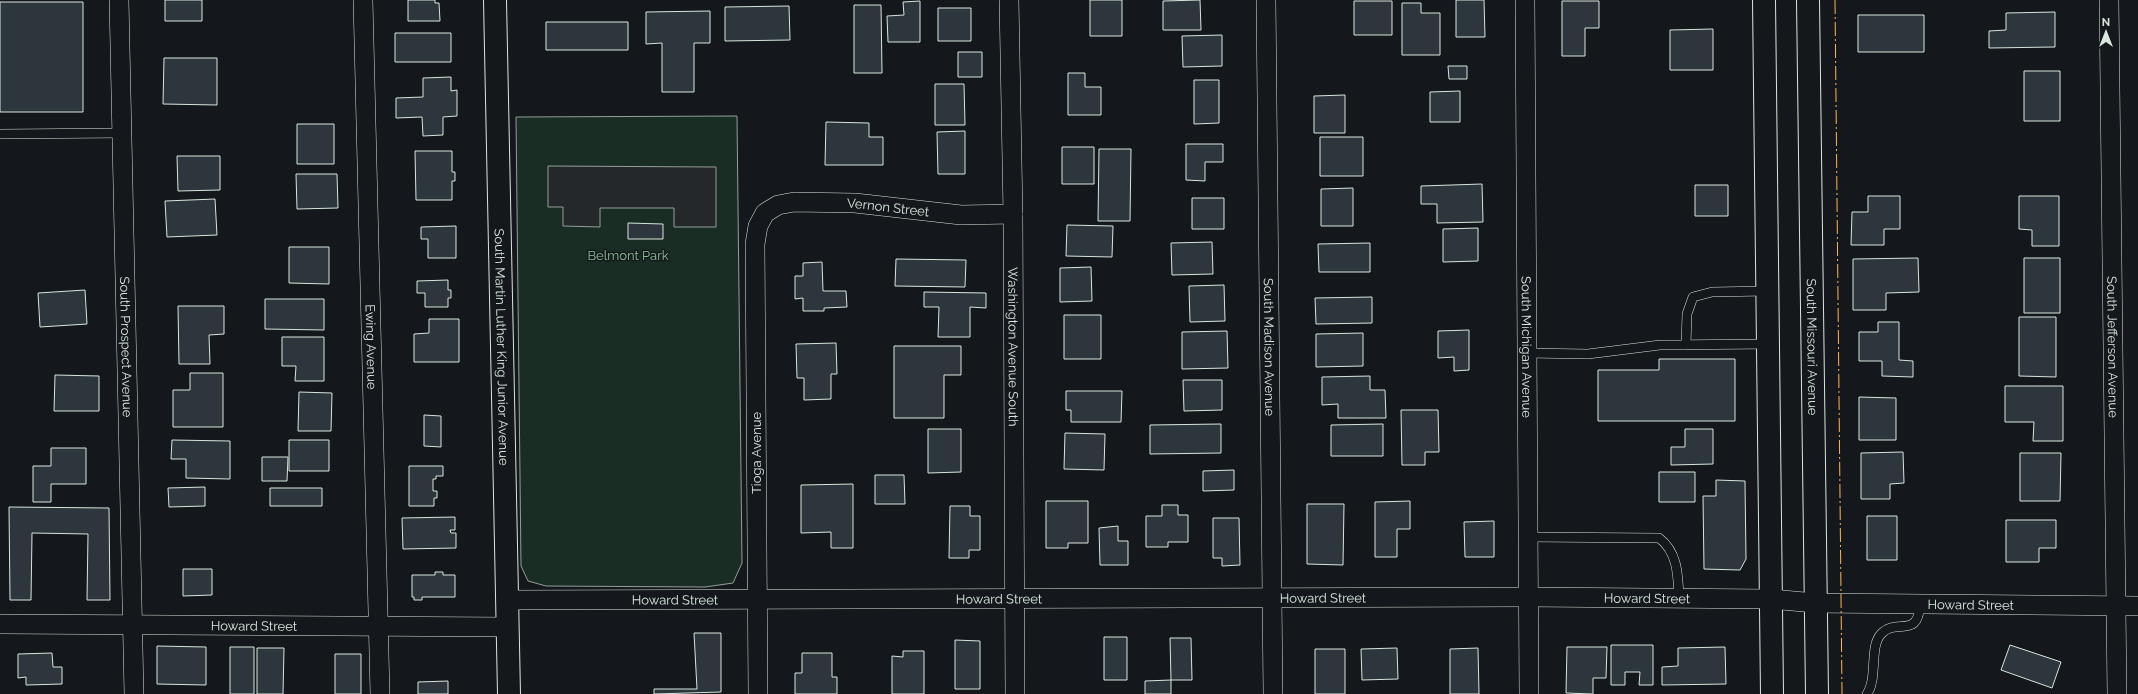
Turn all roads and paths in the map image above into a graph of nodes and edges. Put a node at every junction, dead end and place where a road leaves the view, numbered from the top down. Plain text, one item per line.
1 (119, 0) edge
2 (363, 0) edge
3 (495, 0) edge
4 (1009, 0) edge
5 (1266, 0) edge
6 (1525, 0) edge
7 (1764, 0) edge
8 (1808, 0) edge
9 (2109, 0) edge
10 (122, 133) junction
11 (0, 134) edge
12 (765, 214) joint
13 (1013, 214) junction
14 (1767, 291) junction
15 (1768, 344) junction
16 (1686, 345) junction
17 (1527, 353) junction
18 (1528, 537) junction
19 (1528, 597) junction
20 (1015, 598) junction
21 (1272, 598) junction
22 (1679, 598) junction
23 (1771, 598) junction
24 (757, 599) junction
25 (508, 600) junction
26 (1815, 603) junction
27 (1920, 604) junction
28 (2116, 606) junction
29 (2138, 606) edge
30 (0, 624) edge
31 (133, 624) junction
32 (379, 627) junction
33 (508, 627) junction
34 (134, 694) edge
35 (380, 694) edge
36 (509, 694) edge
37 (758, 694) edge
38 (1015, 694) edge
39 (1273, 694) edge
40 (1529, 694) edge
41 (1772, 694) edge
42 (1817, 694) edge
43 (1867, 694) edge
44 (2117, 694) edge

1 - 10 street, South Prospect Avenue
2 - 32 street, Ewing Avenue
3 - 25 main road, South Martin Luther King Junior Avenue
4 - 13 street, Washington Avenue South
5 - 21 street, South Madison Avenue
6 - 17 street, South Michigan Avenue
7 - 14 main road
8 - 26 main road, South Missouri Avenue
9 - 28 street, South Jefferson Avenue
10 - 11 lane
10 - 31 street, South Prospect Avenue
12 - 13 street, Vernon Street
12 - 24 street, Tioga Avenue
13 - 20 street, Washington Avenue South
14 - 15 main road
14 - 16 lane
15 - 16 lane
15 - 23 main road
16 - 17 lane
17 - 18 street, South Michigan Avenue
18 - 19 street, South Michigan Avenue
18 - 22 lane
19 - 21 street, Howard Street
19 - 22 street, Howard Street
19 - 40 street, South Michigan Avenue
20 - 21 street, Howard Street
20 - 24 street, Howard Street
20 - 38 street, Washington Avenue South
21 - 39 street, South Madison Avenue
22 - 23 street, Howard Street
23 - 26 street, Howard Street
23 - 41 main road
24 - 25 street, Howard Street
24 - 37 street, Tioga Avenue
25 - 33 main road, South Martin Luther King Junior Avenue
26 - 27 street, Howard Street
26 - 42 main road, South Missouri Avenue
27 - 28 street, Howard Street
27 - 43 lane
28 - 29 street, Howard Street
28 - 44 street, South Jefferson Avenue
30 - 31 street, Howard Street
31 - 32 street, Howard Street
31 - 34 street, South Prospect Avenue
32 - 33 street, Howard Street
32 - 35 street, Ewing Avenue
33 - 36 main road, South Martin Luther King Junior Avenue

